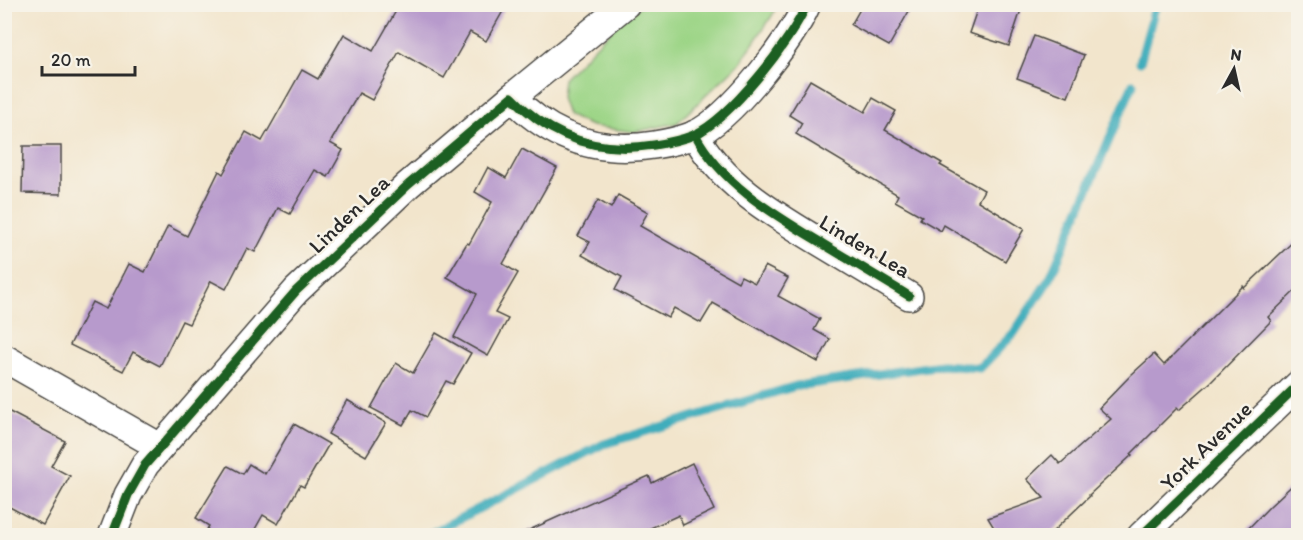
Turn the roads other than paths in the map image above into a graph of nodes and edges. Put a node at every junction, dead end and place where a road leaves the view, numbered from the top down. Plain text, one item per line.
1 (626, 4) edge
2 (807, 4) edge
3 (512, 97) junction
4 (695, 134) junction
5 (909, 296) dead end
6 (4, 358) edge
7 (1299, 385) edge
8 (160, 447) junction
9 (112, 536) edge
10 (1141, 536) edge

1 - 3 street, Linden Lea
2 - 4 street
3 - 4 street
3 - 8 street, Linden Lea
4 - 5 street, Linden Lea
6 - 8 street
7 - 10 street, York Avenue
8 - 9 street, Linden Lea

